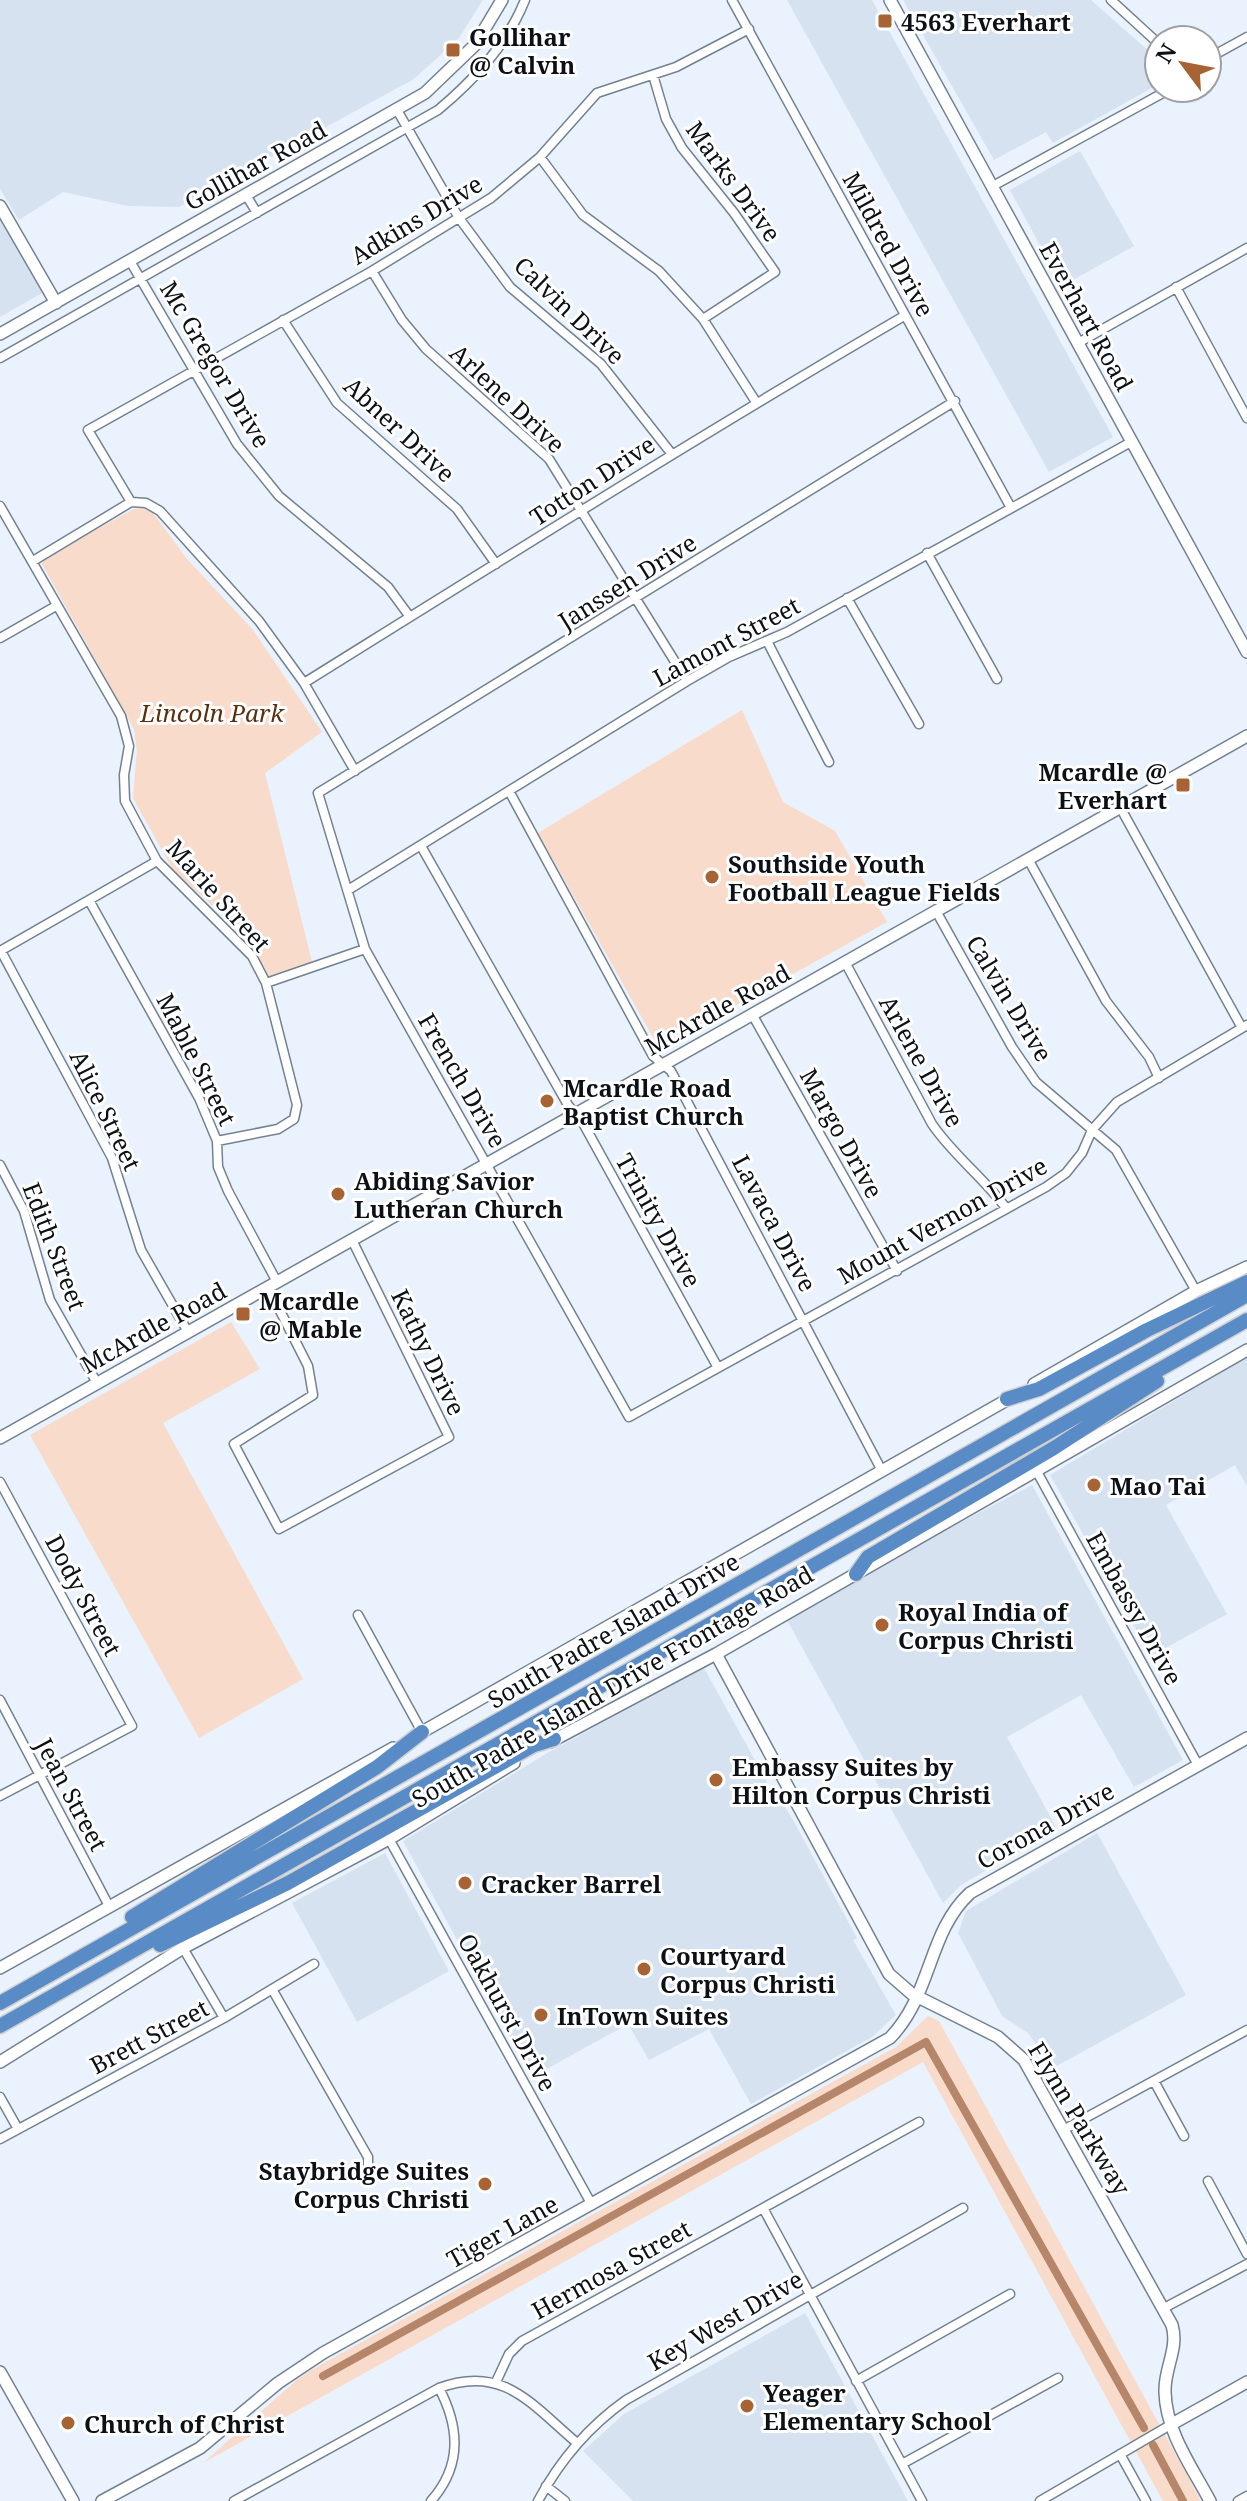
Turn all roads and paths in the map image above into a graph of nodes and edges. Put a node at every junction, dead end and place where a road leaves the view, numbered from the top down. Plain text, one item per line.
1 (502, 0) edge
2 (525, 0) edge
3 (732, 0) edge
4 (890, 0) edge
5 (1111, 0) edge
6 (749, 29) junction
7 (1143, 29) edge
8 (1247, 37) edge
9 (1223, 50) edge
10 (653, 75) junction
11 (1143, 104) edge
12 (397, 110) junction
13 (408, 129) junction
14 (540, 157) junction
15 (991, 187) junction
16 (246, 195) junction
17 (0, 206) edge
18 (257, 213) junction
19 (459, 218) junction
20 (1247, 248) edge
21 (130, 261) junction
22 (372, 271) junction
23 (141, 279) junction
24 (1176, 287) junction
25 (74, 293) junction
26 (56, 303) junction
27 (84, 311) junction
28 (904, 316) junction
29 (703, 319) junction
30 (283, 320) junction
31 (0, 334) edge
32 (1078, 343) junction
33 (0, 358) edge
34 (193, 370) junction
35 (955, 401) junction
36 (756, 402) junction
37 (1247, 418) edge
38 (1131, 442) junction
39 (671, 453) junction
40 (131, 502) junction
41 (0, 506) edge
42 (1010, 506) junction
43 (582, 512) junction
44 (927, 553) junction
45 (33, 561) junction
46 (496, 564) junction
47 (847, 598) junction
48 (635, 600) junction
49 (56, 606) junction
50 (410, 617) junction
51 (0, 638) edge
52 (767, 641) junction
53 (1247, 652) edge
54 (997, 679) dead end
55 (687, 681) junction
56 (304, 683) junction
57 (919, 724) dead end
58 (1247, 736) edge
59 (829, 762) dead end
60 (355, 771) junction
61 (509, 791) junction
62 (318, 793) joint
63 (1120, 807) junction
64 (421, 846) junction
65 (1028, 859) junction
66 (157, 861) junction
67 (348, 890) junction
68 (90, 902) junction
69 (936, 911) junction
70 (365, 949) junction
71 (0, 951) edge
72 (845, 962) junction
73 (266, 983) junction
74 (752, 1014) junction
75 (1244, 1027) edge
76 (663, 1065) junction
77 (1159, 1078) junction
78 (575, 1114) junction
79 (1092, 1130) junction
80 (217, 1141) junction
81 (488, 1163) junction
82 (0, 1165) edge
83 (1006, 1208) junction
84 (352, 1240) junction
85 (1247, 1267) edge
86 (897, 1271) junction
87 (1247, 1282) edge
88 (273, 1284) junction
89 (1196, 1291) junction
90 (1247, 1295) edge
91 (804, 1319) junction
92 (1247, 1320) edge
93 (188, 1332) junction
94 (1247, 1350) edge
95 (1180, 1358) junction
96 (717, 1366) junction
97 (97, 1383) junction
98 (1007, 1399) junction
99 (629, 1417) joint
100 (0, 1438) edge
101 (1036, 1470) junction
102 (882, 1471) junction
103 (0, 1482) edge
104 (279, 1529) joint
105 (856, 1574) junction
106 (358, 1615) dead end
107 (716, 1654) junction
108 (0, 1700) edge
109 (422, 1732) junction
110 (1247, 1738) edge
111 (554, 1739) junction
112 (1198, 1765) junction
113 (41, 1775) junction
114 (0, 1796) edge
115 (389, 1839) junction
116 (109, 1906) junction
117 (183, 1948) junction
118 (136, 1949) junction
119 (314, 1964) dead end
120 (0, 1968) edge
121 (272, 1989) junction
122 (919, 1999) junction
123 (0, 2002) edge
124 (224, 2018) junction
125 (0, 2026) edge
126 (1247, 2030) edge
127 (0, 2062) edge
128 (1154, 2081) junction
129 (0, 2097) edge
130 (919, 2122) dead end
131 (18, 2129) junction
132 (1065, 2129) junction
133 (1184, 2136) dead end
134 (0, 2139) edge
135 (368, 2180) dead end
136 (1208, 2181) dead end
137 (592, 2205) junction
138 (763, 2208) junction
139 (963, 2208) dead end
140 (1247, 2254) edge
141 (1247, 2264) edge
142 (1010, 2294) dead end
143 (810, 2296) junction
144 (1164, 2308) junction
145 (0, 2372) edge
146 (1058, 2378) dead end
147 (856, 2381) junction
148 (496, 2382) junction
149 (1247, 2382) edge
150 (439, 2388) junction
151 (1172, 2424) junction
152 (577, 2443) junction
153 (1120, 2454) junction
154 (902, 2464) junction
155 (546, 2486) junction
156 (1247, 2496) edge
157 (73, 2501) edge
158 (102, 2501) edge
159 (234, 2501) edge
160 (431, 2501) edge
161 (538, 2501) edge
162 (565, 2501) edge
163 (922, 2501) edge
164 (1040, 2501) edge
165 (1146, 2501) edge
166 (1210, 2501) edge
167 (1238, 2501) edge

1 - 12 main road, Gollihar Road
2 - 13 street
3 - 6 street, Mildred Drive
4 - 15 main road, Everhart Road
5 - 7 street
6 - 10 street, Adkins Drive
6 - 28 street, Mildred Drive
8 - 9 street
10 - 14 street, Adkins Drive
10 - 29 street, Marks Drive
11 - 15 street
12 - 13 street, Calvin Drive
12 - 16 main road, Gollihar Road
13 - 18 street
13 - 19 street, Calvin Drive
14 - 19 street, Adkins Drive
14 - 29 street
15 - 32 main road, Everhart Road
16 - 18 street
16 - 21 main road, Gollihar Road
17 - 26 main road
18 - 23 street
19 - 22 street, Adkins Drive
19 - 39 street, Calvin Drive
20 - 24 street
21 - 23 street, Mc Gregor Drive
21 - 25 main road, Gollihar Road
22 - 30 street, Adkins Drive
22 - 43 street, Arlene Drive
23 - 27 street
23 - 34 street, Mc Gregor Drive
24 - 32 street
24 - 37 street
25 - 26 main road, Gollihar Road
25 - 27 street
26 - 31 main road, Gollihar Road
27 - 33 street
28 - 35 street, Mildred Drive
28 - 36 street, Totton Drive
29 - 36 street
30 - 34 street, Adkins Drive
30 - 46 street, Abner Drive
32 - 38 main road, Everhart Road
34 - 40 street, Adkins Drive
34 - 50 street, Mc Gregor Drive
35 - 42 street, Mildred Drive
35 - 48 street, Janssen Drive
36 - 39 street, Totton Drive
38 - 42 street, Lamont Street
38 - 53 main road, Everhart Road
39 - 43 street, Totton Drive
40 - 45 street
40 - 56 street
41 - 45 street, Marie Street
42 - 44 street, Lamont Street
43 - 46 street, Totton Drive
43 - 48 street, Arlene Drive
44 - 47 street, Lamont Street
44 - 54 street
45 - 49 street, Marie Street
46 - 50 street, Totton Drive
47 - 52 street, Lamont Street
47 - 57 street
48 - 55 street, Arlene Drive
48 - 60 street, Janssen Drive
49 - 51 street
49 - 66 street, Marie Street
50 - 56 street, Totton Drive
52 - 55 street, Lamont Street
52 - 59 street
55 - 61 street, Lamont Street
56 - 60 street
58 - 63 main road, McArdle Road
60 - 62 street, Janssen Drive
61 - 64 street, Lamont Street
61 - 76 street, Lavaca Drive
62 - 67 street, French Drive
63 - 65 main road, McArdle Road
63 - 75 street
64 - 67 street, Lamont Street
64 - 78 street, Trinity Drive
65 - 69 main road, McArdle Road
65 - 77 street
66 - 68 street
66 - 73 street, Marie Street
67 - 70 street, French Drive
68 - 71 street
68 - 80 street, Mable Street
69 - 72 main road, McArdle Road
69 - 79 street, Calvin Drive
70 - 73 street
70 - 81 street, French Drive
71 - 93 street, Alice Street
72 - 74 main road, McArdle Road
72 - 83 street, Arlene Drive
73 - 80 street, Marie Street
74 - 76 main road, McArdle Road
74 - 86 street, Margo Drive
75 - 77 street, Mount Vernon Drive
76 - 78 main road, McArdle Road
76 - 91 street, Lavaca Drive
77 - 79 street, Mount Vernon Drive
78 - 81 main road, McArdle Road
78 - 96 street, Trinity Drive
79 - 83 street, Mount Vernon Drive
79 - 89 street, Calvin Drive
80 - 88 street, Mable Street
81 - 84 main road, McArdle Road
81 - 99 street, French Drive
82 - 97 street, Edith Street
83 - 86 street, Mount Vernon Drive
84 - 88 main road, McArdle Road
84 - 104 street, Kathy Drive
85 - 89 main road
86 - 91 street, Mount Vernon Drive
87 - 98 highway
88 - 93 main road, McArdle Road
88 - 104 street, Mable Street
89 - 98 main road
90 - 123 highway, South Padre Island Drive
91 - 96 street, Mount Vernon Drive
91 - 102 street, Lavaca Drive
92 - 95 highway, South Padre Island Drive
93 - 97 main road, McArdle Road
94 - 101 main road, South Padre Island Drive Frontage Road
95 - 105 highway
95 - 118 highway, South Padre Island Drive
96 - 99 street, Mount Vernon Drive
97 - 100 main road, McArdle Road
98 - 102 main road
101 - 105 main road, South Padre Island Drive Frontage Road
101 - 112 street, Embassy Drive
102 - 109 main road
103 - 113 street, Dody Street
105 - 107 main road, South Padre Island Drive Frontage Road
106 - 109 street
107 - 111 main road, South Padre Island Drive Frontage Road
107 - 122 main road, Flynn Parkway
108 - 113 street, Jean Street
109 - 116 main road
109 - 123 highway
110 - 112 main road, Corona Drive
111 - 115 main road, South Padre Island Drive Frontage Road
111 - 118 highway
112 - 122 main road, Corona Drive
113 - 114 street
113 - 116 street, Jean Street
115 - 117 main road, South Padre Island Drive Frontage Road
115 - 137 street, Oakhurst Drive
116 - 120 main road
117 - 124 street
117 - 127 main road, South Padre Island Drive Frontage Road
118 - 125 highway, South Padre Island Drive
119 - 121 street, Brett Street
121 - 124 street, Brett Street
121 - 135 street
122 - 132 main road, Flynn Parkway
122 - 137 main road, Tiger Lane
124 - 131 street, Brett Street
126 - 128 street
128 - 132 street
128 - 133 street
129 - 131 street
130 - 138 street, Hermosa Street
131 - 134 street, Brett Street
132 - 144 main road, Flynn Parkway
136 - 140 street
137 - 158 main road, Tiger Lane
138 - 143 street
138 - 148 street, Hermosa Street
139 - 143 street, Key West Drive
141 - 144 street
142 - 147 street
143 - 147 street
143 - 152 street, Key West Drive
144 - 151 main road, Flynn Parkway
145 - 157 main road
146 - 154 street
147 - 154 street
148 - 150 street
148 - 152 street
149 - 151 main road
150 - 159 street
150 - 160 street
151 - 153 street
151 - 166 main road, Flynn Parkway
152 - 155 street, Key West Drive
153 - 164 street
153 - 165 street
154 - 163 street
155 - 161 street, Key West Drive
155 - 162 street
156 - 167 street

